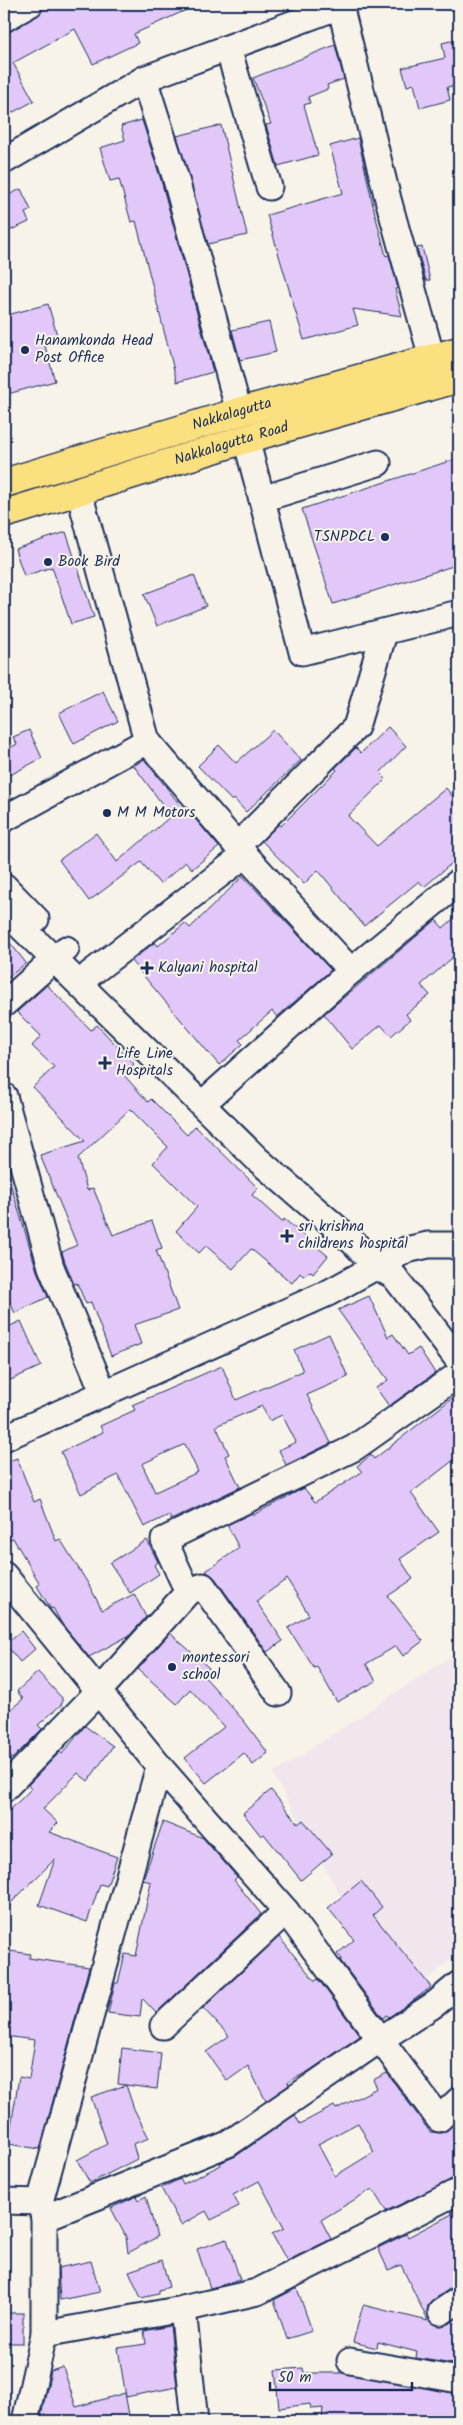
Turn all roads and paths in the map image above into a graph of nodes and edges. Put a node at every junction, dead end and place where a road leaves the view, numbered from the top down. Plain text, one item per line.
1 (30, 4) edge
2 (343, 5) edge
3 (4, 19) edge
4 (228, 48) junction
5 (144, 79) junction
6 (4, 161) edge
7 (269, 187) dead end
8 (459, 351) edge
9 (432, 358) junction
10 (459, 378) edge
11 (239, 412) junction
12 (246, 439) junction
13 (378, 463) dead end
14 (4, 483) edge
15 (79, 492) junction
16 (262, 499) junction
17 (4, 514) edge
18 (459, 613) edge
19 (384, 633) junction
20 (147, 741) junction
21 (4, 819) edge
22 (241, 851) junction
23 (459, 882) edge
24 (4, 886) edge
25 (4, 910) edge
26 (60, 955) junction
27 (351, 971) junction
28 (90, 974) junction
29 (4, 1004) edge
30 (4, 1096) edge
31 (211, 1096) junction
32 (457, 1245) edge
33 (387, 1267) junction
34 (459, 1361) edge
35 (459, 1374) edge
36 (104, 1394) junction
37 (4, 1438) edge
38 (4, 1575) edge
39 (188, 1592) junction
40 (99, 1691) junction
41 (278, 1693) dead end
42 (159, 1766) junction
43 (7, 1777) edge
44 (286, 1911) junction
45 (459, 1984) edge
46 (163, 2026) dead end
47 (380, 2040) junction
48 (459, 2100) edge
49 (459, 2192) edge
50 (4, 2201) edge
51 (42, 2210) junction
52 (183, 2309) junction
53 (44, 2334) junction
54 (350, 2361) dead end
55 (459, 2380) edge
56 (25, 2421) edge
57 (194, 2421) edge

1 - 3 street
2 - 4 street
2 - 9 street
4 - 5 street
4 - 7 street
5 - 6 street
5 - 11 street
8 - 9 main road, Nakkalagutta
9 - 11 main road, Nakkalagutta
10 - 12 main road, Nakkalagutta Road
11 - 14 main road, Nakkalagutta
12 - 15 main road, Nakkalagutta Road
12 - 16 street
13 - 16 street
15 - 17 main road, Nakkalagutta Road
15 - 20 street
16 - 19 street
18 - 19 street
19 - 22 street
20 - 21 street
20 - 22 street
22 - 27 street
22 - 28 street
23 - 27 street
24 - 26 street
25 - 26 street
26 - 28 street
26 - 29 street
26 - 33 street
27 - 31 street
28 - 31 street
30 - 36 street
31 - 33 street
32 - 33 street
33 - 34 street
33 - 36 street
35 - 39 street
36 - 37 street
38 - 40 street
39 - 40 street
39 - 41 street
40 - 42 street
40 - 43 street
42 - 44 street
42 - 51 street
44 - 46 street
44 - 47 street
45 - 47 street
47 - 48 street
47 - 51 street
49 - 52 street
50 - 51 street
51 - 53 street
52 - 53 street
52 - 57 street
53 - 56 street
54 - 55 street

